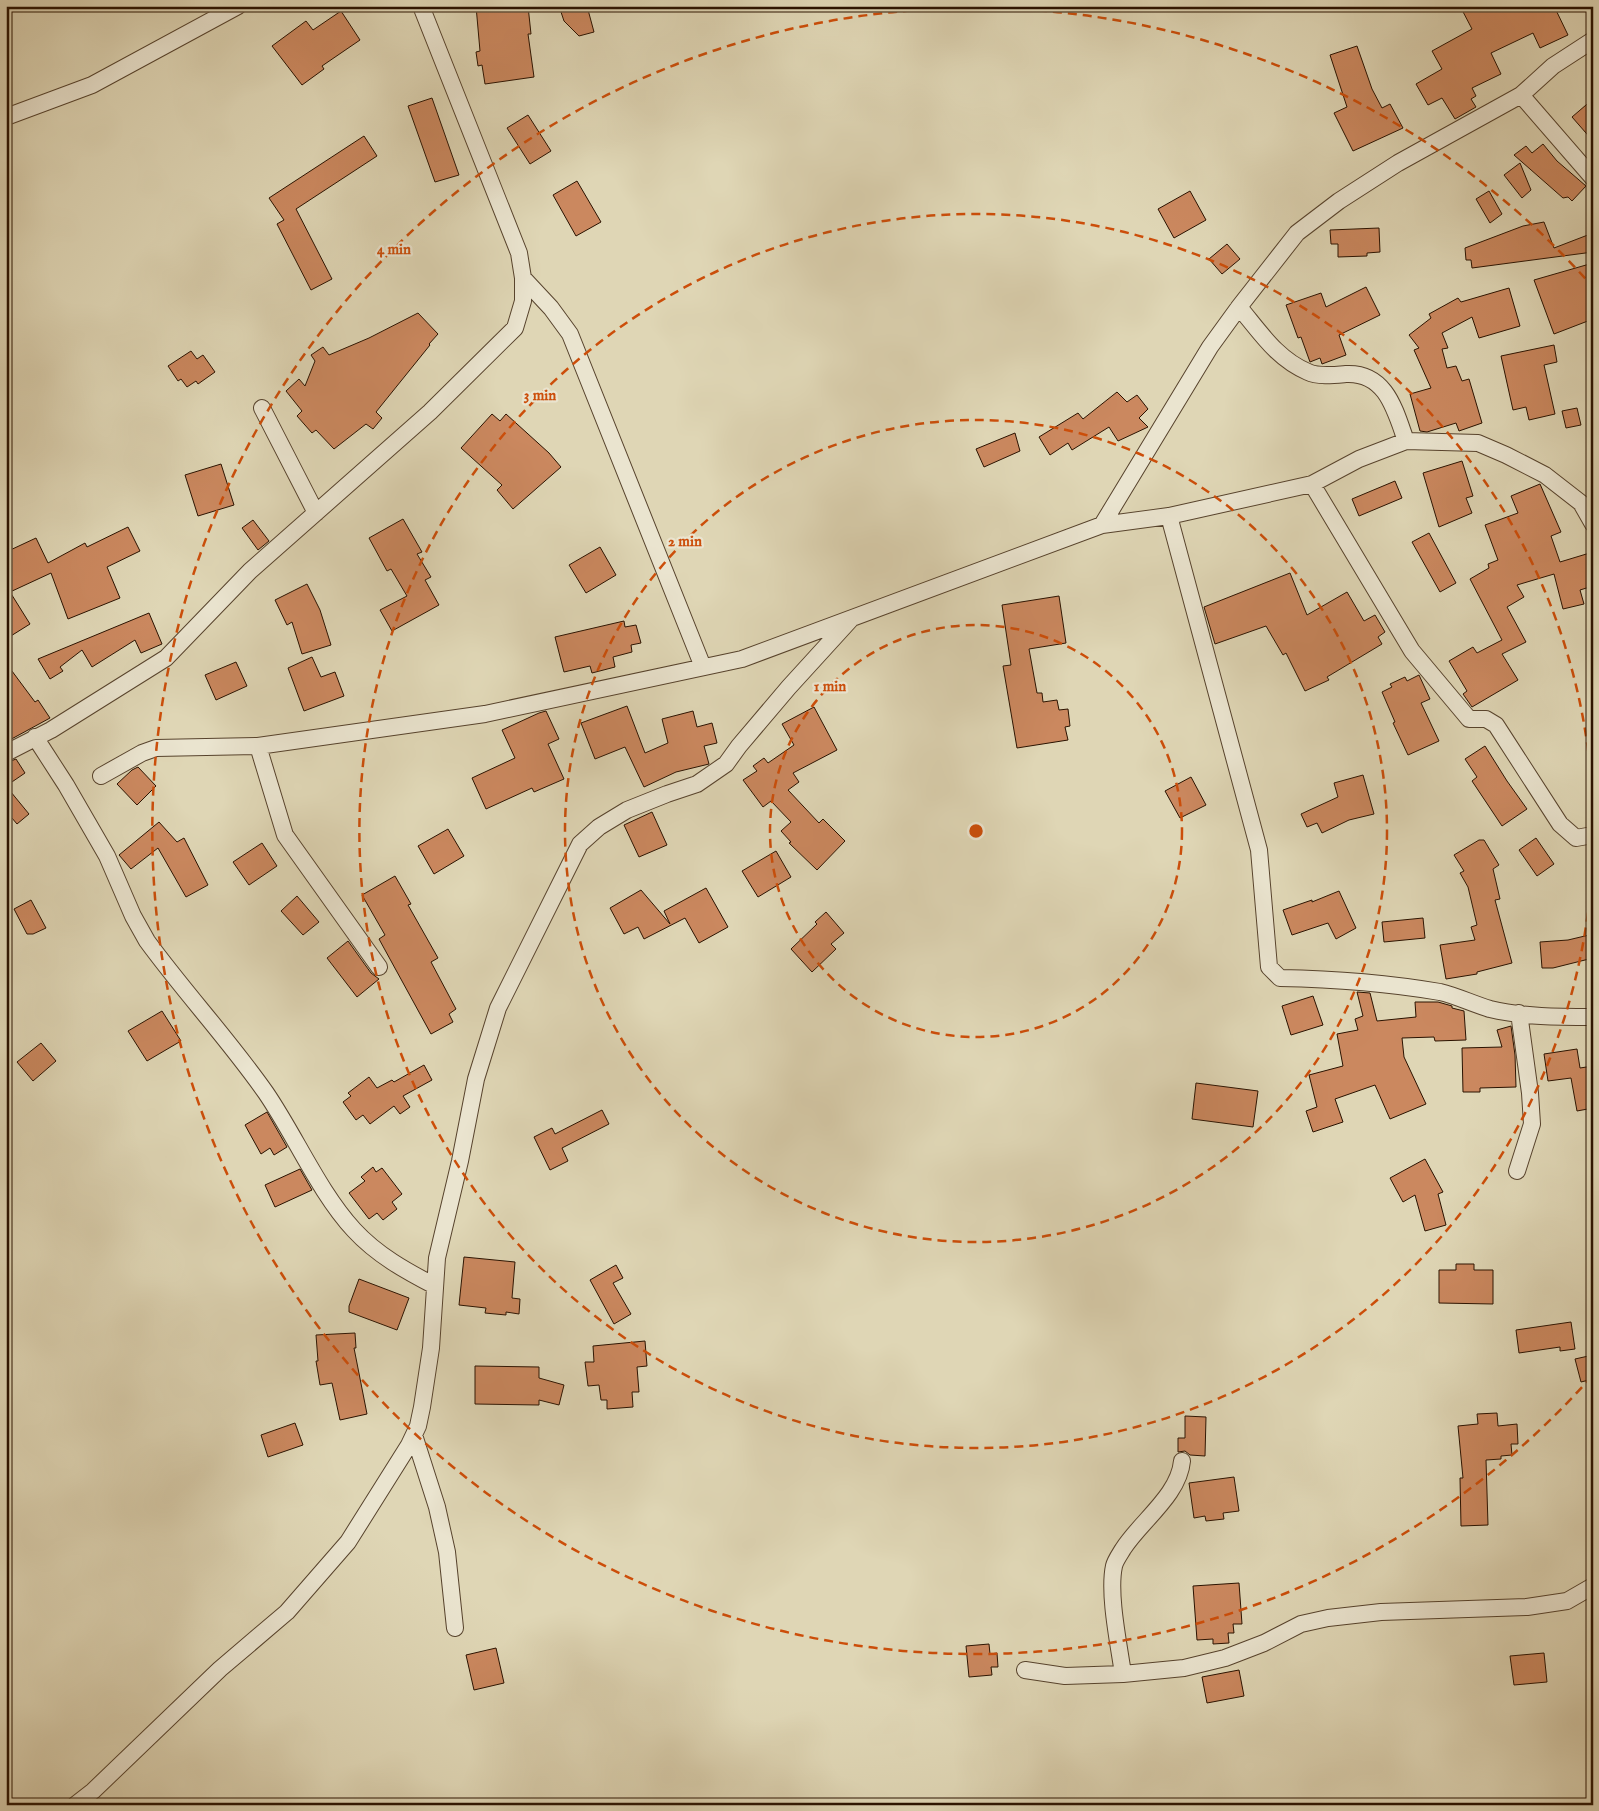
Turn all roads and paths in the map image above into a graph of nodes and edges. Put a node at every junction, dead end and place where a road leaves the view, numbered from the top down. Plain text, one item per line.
1 (238, 6) edge
2 (427, 8) edge
3 (1593, 40) edge
4 (1521, 95) junction
5 (6, 117) edge
6 (1593, 178) edge
7 (523, 278) junction
8 (1239, 307) junction
9 (262, 408) dead end
10 (1406, 441) junction
11 (1312, 484) junction
12 (316, 513) junction
13 (1169, 516) junction
14 (1593, 524) edge
15 (1102, 525) junction
16 (853, 617) junction
17 (703, 667) junction
18 (35, 737) junction
19 (258, 746) junction
20 (6, 753) edge
21 (101, 776) dead end
22 (1593, 835) edge
23 (379, 967) dead end
24 (1519, 1013) junction
25 (1593, 1017) edge
26 (1517, 1171) dead end
27 (435, 1286) junction
28 (414, 1435) junction
29 (1182, 1461) dead end
30 (1593, 1586) edge
31 (455, 1628) dead end
32 (1025, 1670) dead end
33 (1123, 1674) junction
34 (75, 1805) edge

1 - 5 street
2 - 7 street
3 - 4 street
4 - 6 street
4 - 8 street
7 - 12 street
7 - 17 street
8 - 10 street
8 - 15 street
9 - 12 street
10 - 11 street
10 - 14 street
11 - 13 street
11 - 22 street
12 - 18 street
13 - 15 street
13 - 24 street
15 - 16 street
16 - 17 street
16 - 27 street
17 - 19 street
18 - 20 street
18 - 27 street
19 - 21 street
19 - 23 street
24 - 25 street
24 - 26 street
27 - 28 street
28 - 31 street
28 - 34 street
29 - 33 street
30 - 33 street
32 - 33 street

